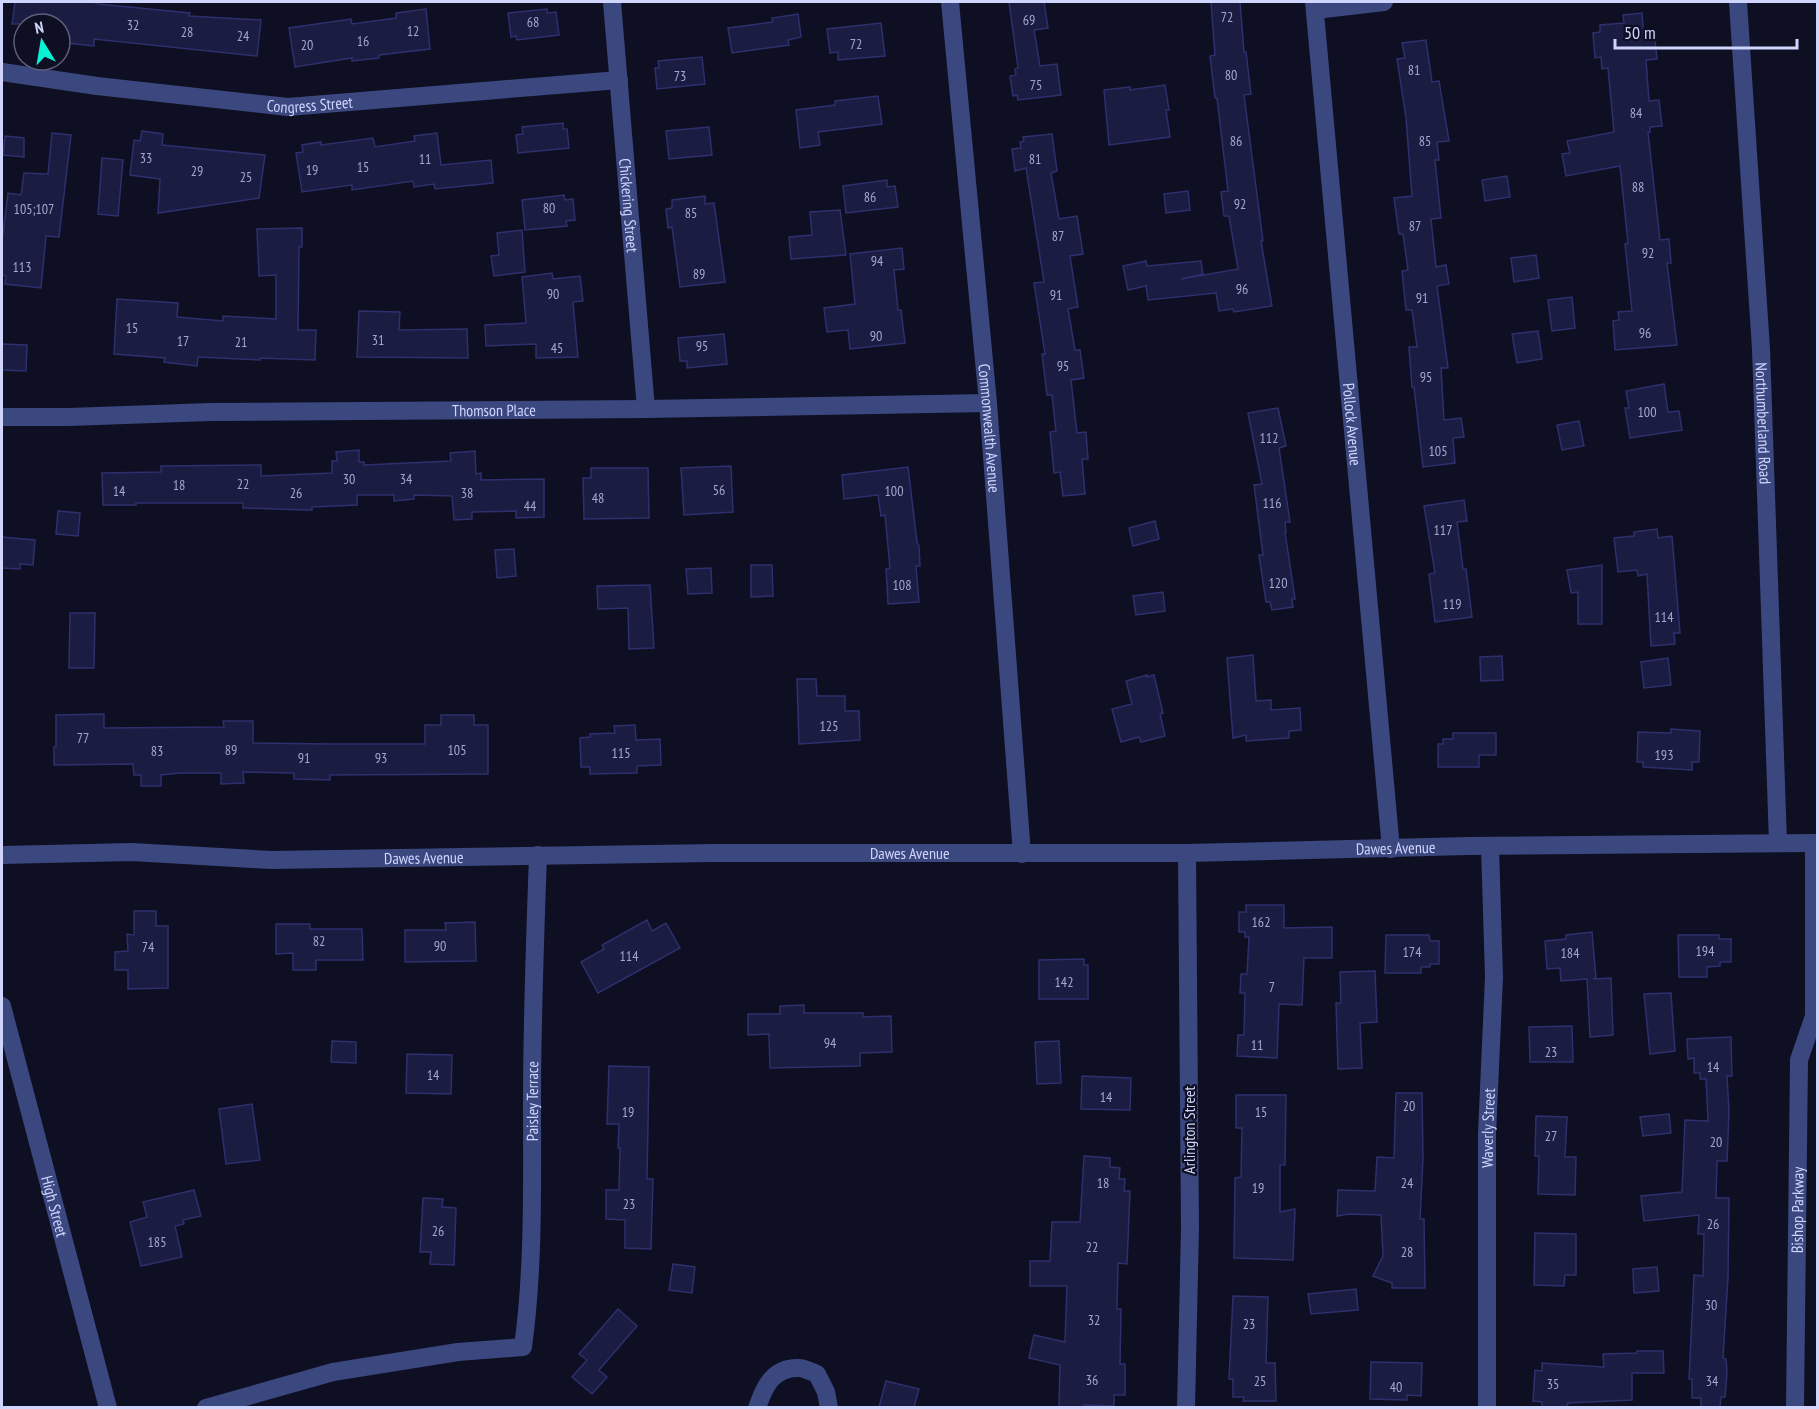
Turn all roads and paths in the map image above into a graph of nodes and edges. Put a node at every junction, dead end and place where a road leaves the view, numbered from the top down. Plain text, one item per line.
1 (612, 2) edge
2 (950, 2) edge
3 (1384, 2) edge
4 (1738, 2) edge
5 (1314, 6) edge
6 (2, 72) edge
7 (619, 80) junction
8 (988, 403) junction
9 (646, 409) junction
10 (2, 417) edge
11 (1778, 843) junction
12 (1816, 843) edge
13 (1490, 847) junction
14 (1391, 849) junction
15 (1187, 853) junction
16 (1022, 854) junction
17 (2, 855) edge
18 (538, 855) junction
19 (2, 1006) edge
20 (1816, 1021) edge
21 (108, 1407) edge
22 (206, 1407) edge
23 (757, 1407) edge
24 (828, 1407) edge
25 (1186, 1407) edge
26 (1487, 1407) edge
27 (1795, 1407) edge

1 - 7 street, Chickering Street
2 - 8 street, Commonwealth Avenue
3 - 5 street
4 - 11 street, Northumberland Road
5 - 14 street, Pollock Avenue
6 - 7 street, Congress Street
7 - 9 street, Chickering Street
8 - 9 street, Thomson Place
8 - 16 street, Commonwealth Avenue
9 - 10 street, Thomson Place
11 - 12 street, Dawes Avenue
11 - 13 street, Dawes Avenue
12 - 20 street, Bishop Parkway
13 - 14 street, Dawes Avenue
13 - 26 street, Waverly Street
14 - 15 street, Dawes Avenue
15 - 16 street, Dawes Avenue
15 - 25 street, Arlington Street
16 - 18 street, Dawes Avenue
17 - 18 street, Dawes Avenue
18 - 22 street, Paisley Terrace
19 - 21 street, High Street
20 - 27 street, Bishop Parkway
23 - 24 street

